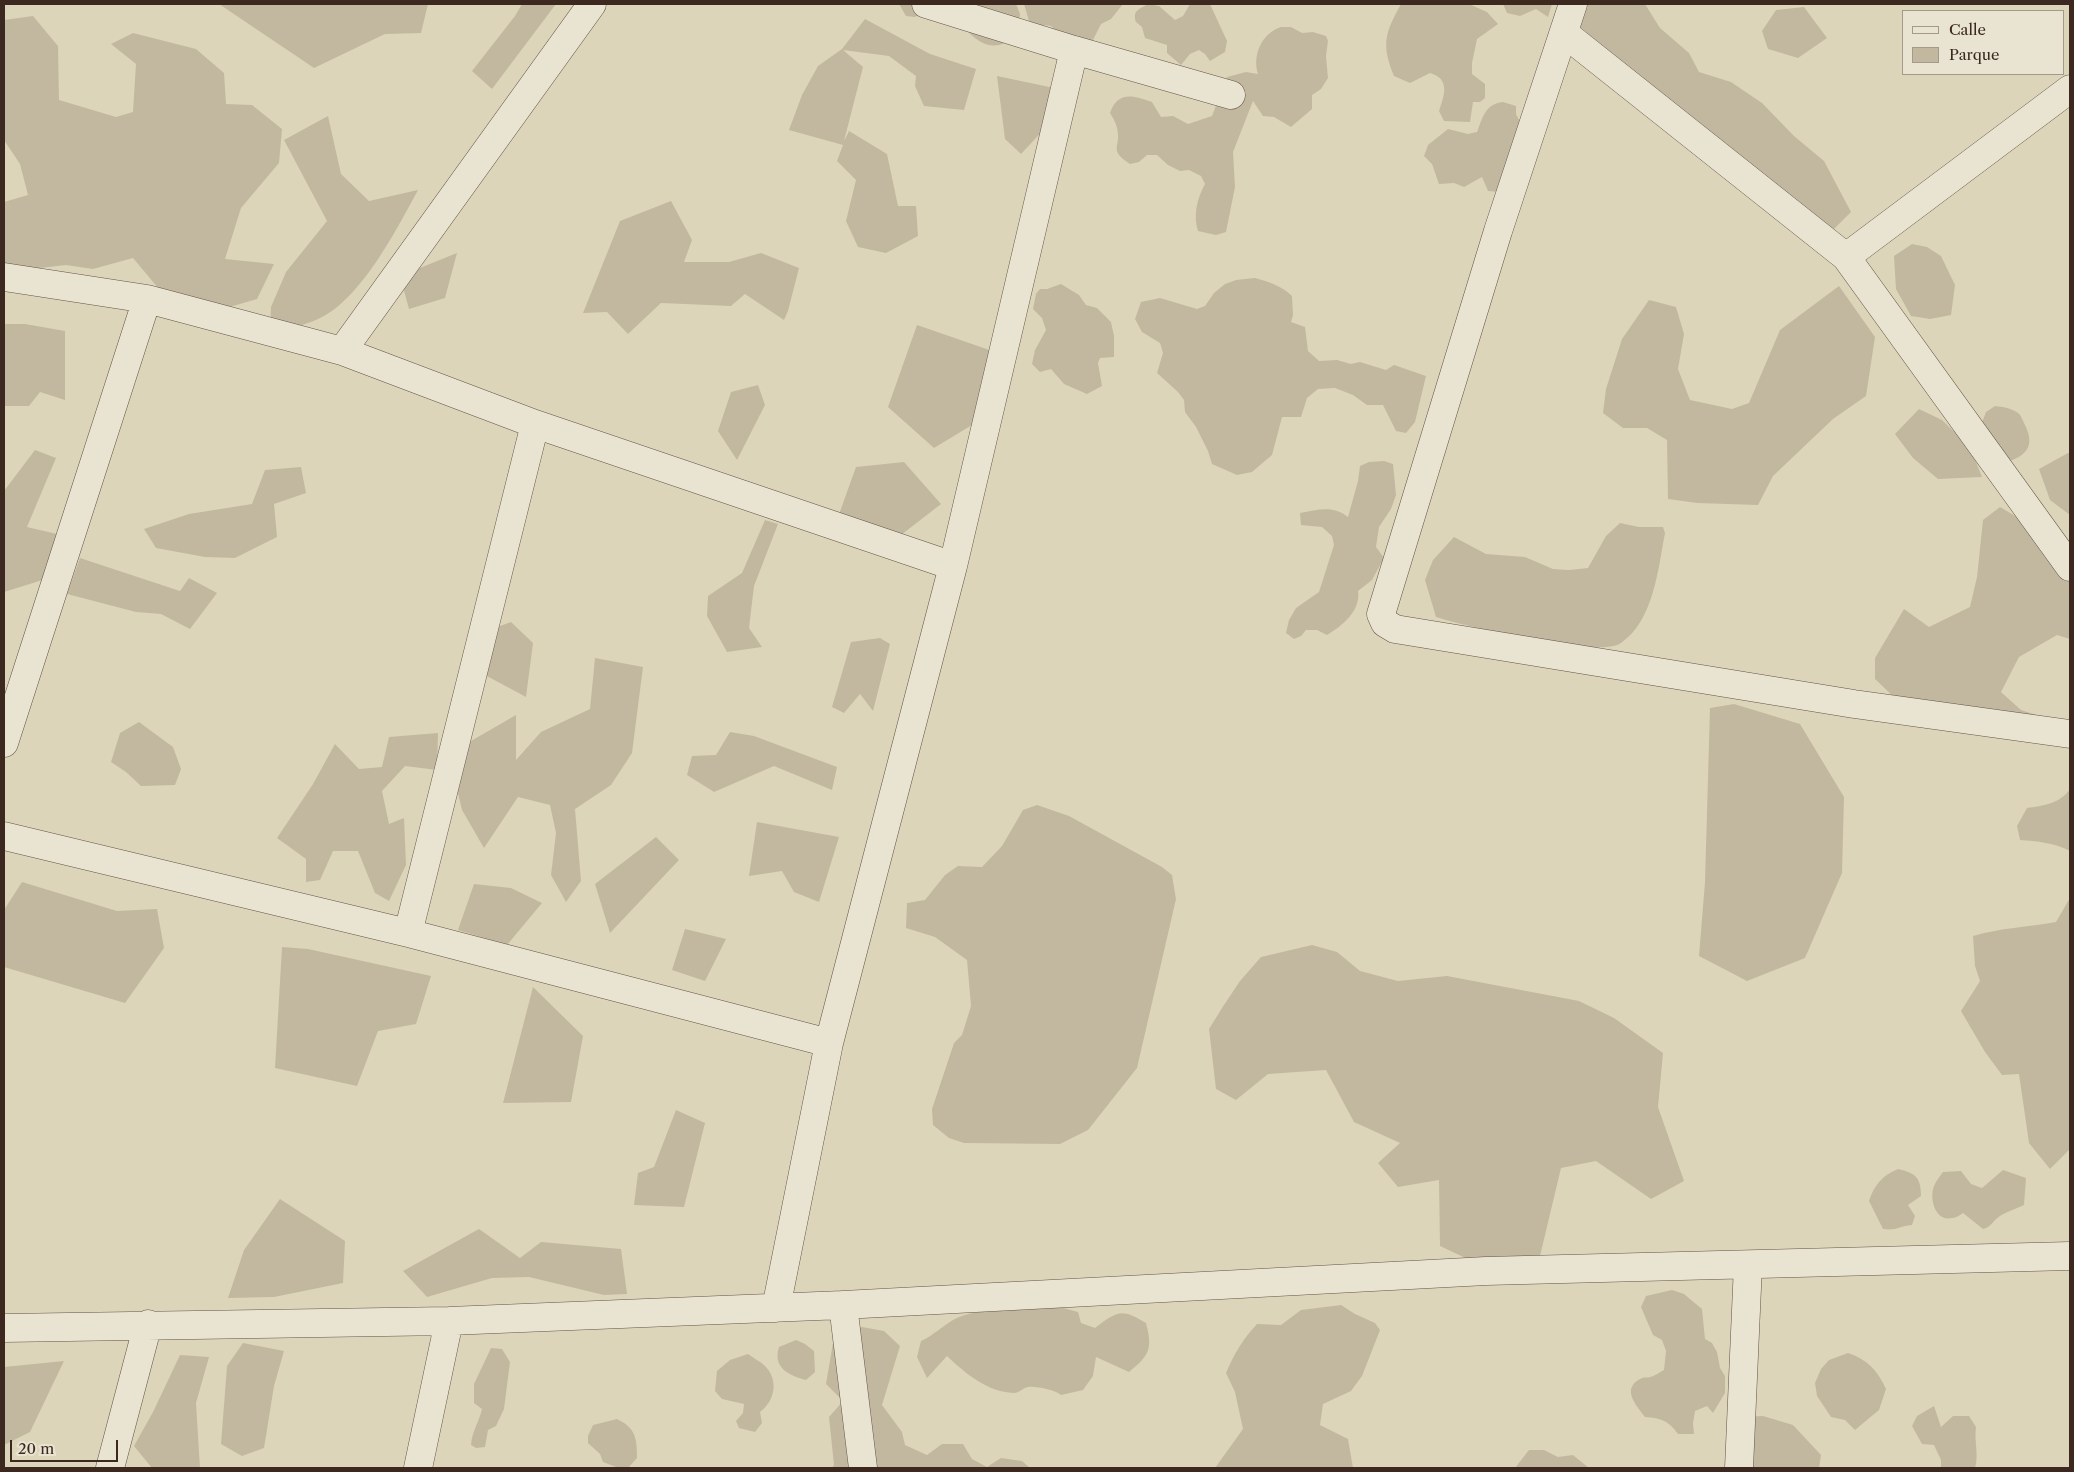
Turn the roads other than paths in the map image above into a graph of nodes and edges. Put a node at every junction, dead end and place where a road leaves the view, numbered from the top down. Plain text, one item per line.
1 (592, 4) edge
2 (926, 4) edge
3 (1573, 4) edge
4 (1564, 32) junction
5 (1074, 50) junction
6 (2070, 88) edge
7 (1231, 95) dead end
8 (1846, 257) junction
9 (4, 277) edge
10 (147, 299) junction
11 (342, 351) junction
12 (535, 424) junction
13 (953, 566) junction
14 (2070, 567) edge
15 (2070, 734) edge
16 (4, 743) edge
17 (4, 836) edge
18 (408, 933) junction
19 (829, 1043) junction
20 (2070, 1256) edge
21 (1748, 1265) junction
22 (843, 1305) junction
23 (776, 1308) junction
24 (449, 1321) junction
25 (148, 1324) junction
26 (4, 1328) edge
27 (110, 1468) edge
28 (418, 1468) edge
29 (863, 1468) edge
30 (1738, 1468) edge

1 - 11 street
2 - 5 street
3 - 4 street
4 - 8 street
4 - 15 street
5 - 7 street
5 - 13 street
6 - 8 street
8 - 14 street
9 - 10 street
10 - 11 street
10 - 16 street
11 - 12 street
12 - 13 street
12 - 18 street
13 - 19 street
17 - 18 street
18 - 19 street
19 - 23 street
20 - 21 street
21 - 22 street
21 - 30 street
22 - 23 street
22 - 29 street
23 - 24 street
24 - 25 street
24 - 28 street
25 - 26 street
25 - 27 street

